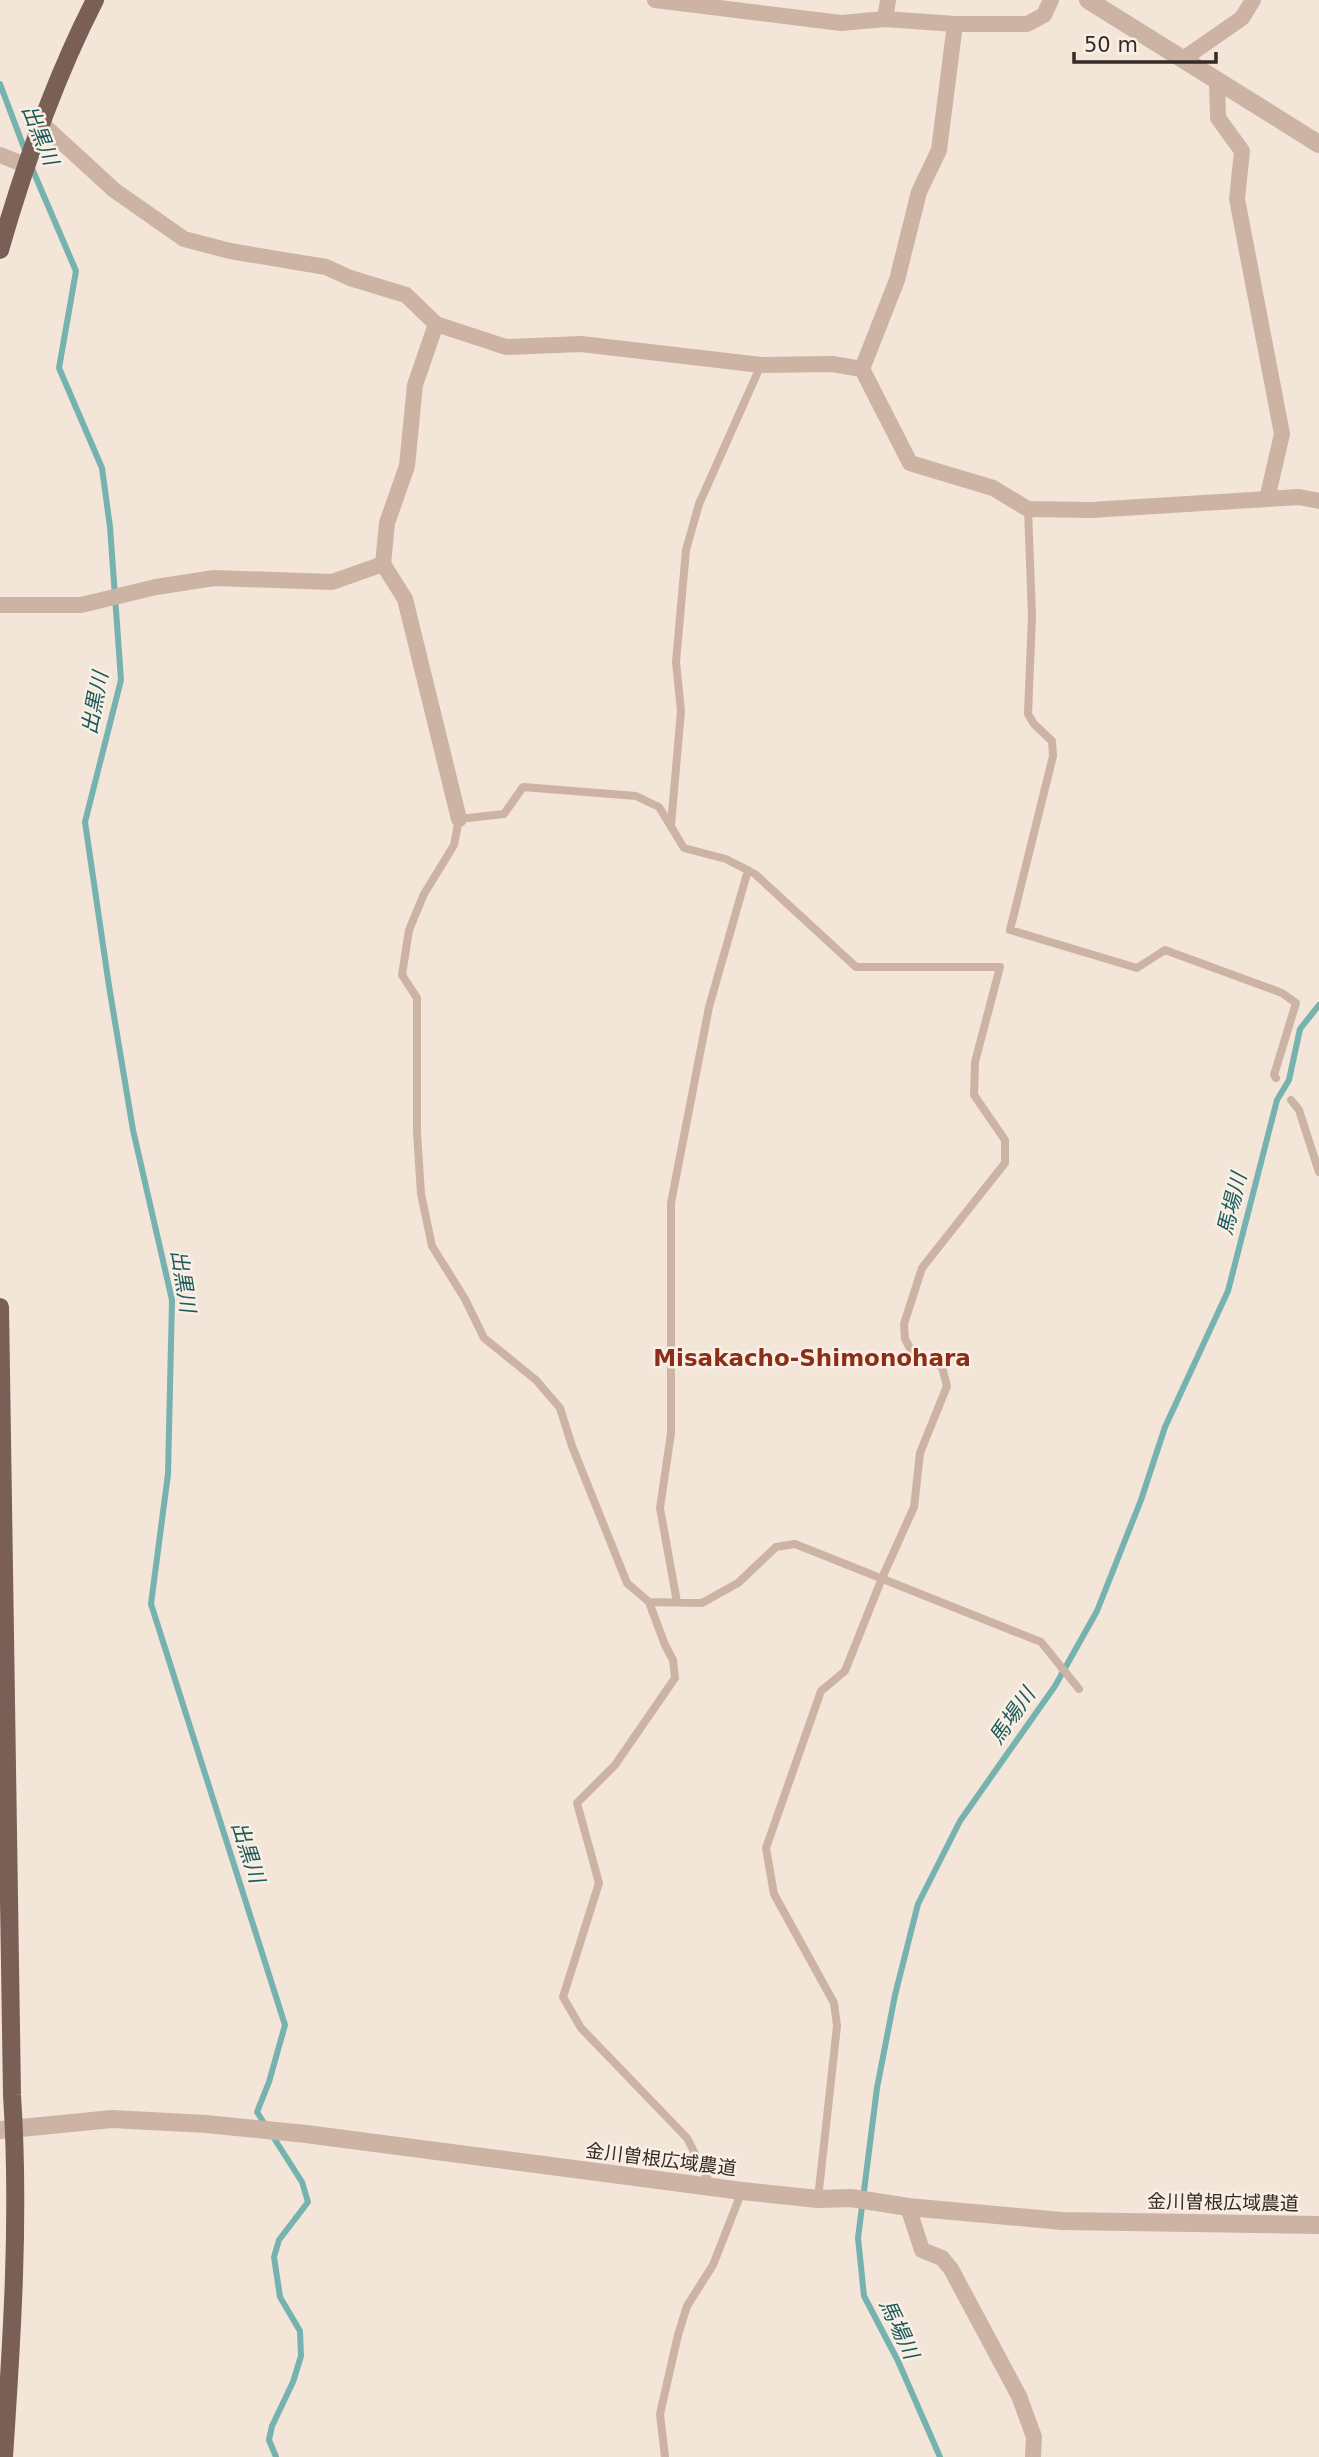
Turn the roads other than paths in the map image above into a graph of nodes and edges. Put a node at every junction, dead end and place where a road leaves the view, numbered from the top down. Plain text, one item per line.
1 (95, 0) edge
2 (654, 0) edge
3 (888, 0) edge
4 (1051, 0) edge
5 (1088, 0) edge
6 (1253, 0) edge
7 (885, 19) junction
8 (955, 24) junction
9 (1183, 59) junction
10 (1217, 80) junction
11 (40, 122) junction
12 (1319, 145) edge
13 (0, 155) edge
14 (25, 164) junction
15 (0, 250) edge
16 (436, 324) junction
17 (761, 365) junction
18 (862, 369) junction
19 (1267, 499) junction
20 (1319, 502) edge
21 (1028, 509) junction
22 (383, 564) junction
23 (0, 605) edge
24 (459, 819) junction
25 (671, 826) junction
26 (748, 870) junction
27 (1276, 1078) dead end
28 (1292, 1100) dead end
29 (1319, 1172) edge
30 (0, 1307) edge
31 (882, 1578) junction
32 (649, 1602) junction
33 (677, 1602) junction
34 (1079, 1689) dead end
35 (7, 2130) edge
36 (711, 2185) junction
37 (742, 2191) junction
38 (818, 2199) junction
39 (908, 2207) junction
40 (1319, 2225) edge
41 (4, 2457) edge
42 (665, 2457) edge
43 (1032, 2457) edge

1 - 11 main road
2 - 7 street
3 - 7 street
4 - 8 street
5 - 9 street
6 - 9 street
7 - 8 street
8 - 18 street
9 - 10 street
10 - 12 street
10 - 19 street
11 - 14 main road
11 - 16 street
13 - 14 street
14 - 15 main road
16 - 17 street
16 - 22 street
17 - 18 street
17 - 25 lane
18 - 21 street
19 - 20 street
19 - 21 street
21 - 27 lane
22 - 23 street
22 - 24 street
24 - 25 lane
24 - 32 lane
25 - 26 lane
26 - 31 lane
26 - 33 lane
28 - 29 lane
30 - 35 main road
31 - 33 lane
31 - 34 lane
31 - 38 lane
32 - 33 lane
32 - 36 lane
35 - 36 street, 金川曽根広域農道
35 - 41 main road
36 - 37 street, 金川曽根広域農道
37 - 38 street, 金川曽根広域農道
37 - 42 lane
38 - 39 street, 金川曽根広域農道
39 - 40 street, 金川曽根広域農道
39 - 43 street

